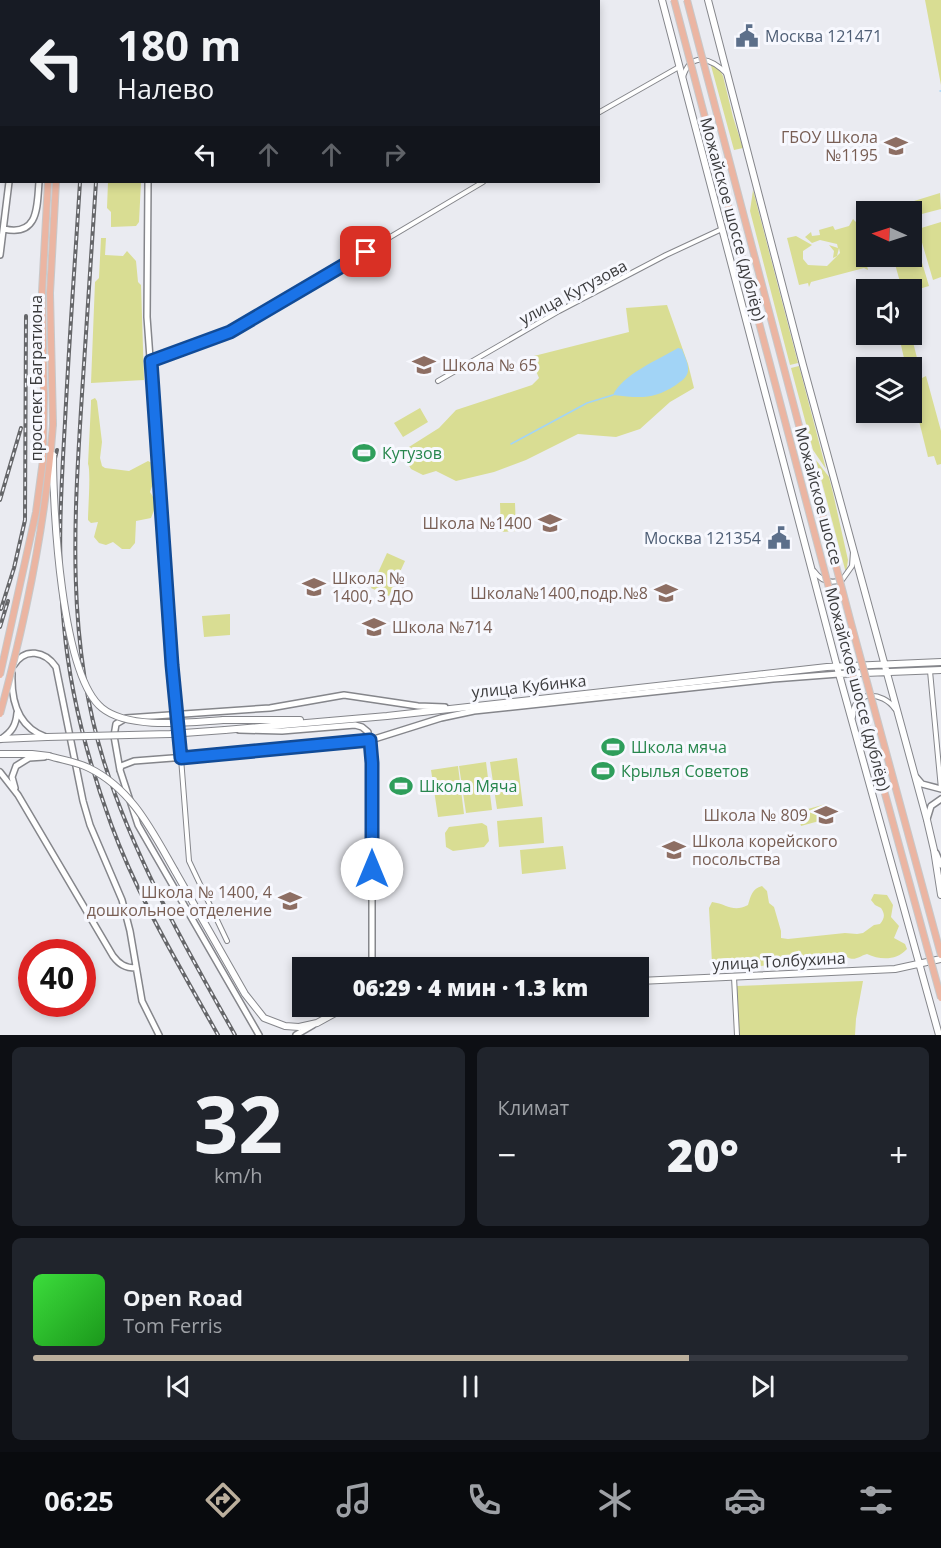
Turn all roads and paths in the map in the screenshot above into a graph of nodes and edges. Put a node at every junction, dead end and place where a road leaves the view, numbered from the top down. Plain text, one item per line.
1 (662, 0) edge
2 (674, 0) edge
3 (687, 0) edge
4 (708, 0) edge
5 (679, 67) junction
6 (727, 74) junction
7 (682, 79) junction
8 (600, 112) edge
9 (9, 183) edge
10 (39, 183) edge
11 (48, 183) edge
12 (56, 183) edge
13 (148, 183) edge
14 (481, 183) edge
15 (2, 229) edge
16 (722, 229) junction
17 (0, 255) edge
18 (151, 361) junction
19 (438, 381) dead end
20 (52, 424) junction
21 (853, 549) junction
22 (810, 565) junction
23 (941, 662) edge
24 (884, 663) junction
25 (837, 666) junction
26 (930, 670) junction
27 (941, 670) edge
28 (887, 672) junction
29 (839, 674) junction
30 (0, 675) edge
31 (459, 707) junction
32 (17, 711) junction
33 (0, 714) edge
34 (176, 715) junction
35 (899, 715) junction
36 (330, 721) junction
37 (853, 724) junction
38 (234, 729) junction
39 (47, 737) junction
40 (0, 739) edge
41 (370, 740) junction
42 (115, 746) junction
43 (0, 754) edge
44 (49, 756) junction
45 (181, 758) junction
46 (134, 761) junction
47 (120, 770) junction
48 (0, 772) edge
49 (914, 773) junction
50 (941, 789) edge
51 (18, 795) junction
52 (941, 799) edge
53 (927, 820) junction
54 (934, 850) junction
55 (941, 865) edge
56 (941, 895) edge
57 (227, 941) dead end
58 (372, 957) edge
59 (941, 957) edge
60 (920, 964) junction
61 (136, 968) junction
62 (734, 977) junction
63 (649, 981) edge
64 (941, 998) edge
65 (328, 1017) edge
66 (317, 1023) junction
67 (159, 1035) edge
68 (259, 1035) edge
69 (296, 1035) edge
70 (737, 1035) edge
71 (939, 1035) edge

1 - 5 main road, Можайское шоссе (дублёр)
2 - 64 main road, Можайское шоссе, bridge
3 - 59 main road, Можайское шоссе, bridge
4 - 6 main road, Можайское шоссе (дублёр)
5 - 7 main road, Можайское шоссе (дублёр)
5 - 8 street
6 - 7 street
6 - 21 main road, Можайское шоссе (дублёр)
7 - 16 main road, Можайское шоссе (дублёр)
9 - 15 street
10 - 15 street
11 - 30 main road, проспект Багратиона, bridge
12 - 20 main road, проспект Багратиона
13 - 18 street
14 - 18 street
15 - 17 street
16 - 19 street, улица Кутузова
16 - 22 main road, Можайское шоссе (дублёр)
18 - 34 street
20 - 33 main road, проспект Багратиона, bridge
20 - 36 main road, bridge
21 - 22 street
21 - 24 main road, Можайское шоссе (дублёр)
22 - 25 main road, Можайское шоссе (дублёр)
23 - 24 main road, улица Кубинка
24 - 25 main road, улица Кубинка
24 - 28 main road, Можайское шоссе (дублёр)
25 - 29 main road, Можайское шоссе (дублёр)
25 - 31 main road, улица Кубинка
26 - 27 main road
26 - 28 main road
26 - 50 street
28 - 29 main road
28 - 35 main road, Можайское шоссе (дублёр)
29 - 37 main road, Можайское шоссе (дублёр)
29 - 41 street
31 - 34 street
31 - 36 main road, улица Кубинка
32 - 39 street
32 - 40 street
32 - 61 street, bridge
34 - 42 street
34 - 45 street
35 - 37 street
35 - 49 main road, Можайское шоссе (дублёр)
36 - 38 main road, улица Кубинка
37 - 60 main road, Можайское шоссе (дублёр)
38 - 39 main road, улица Кубинка, bridge
38 - 41 street
39 - 40 main road, улица Кубинка
41 - 45 street
41 - 58 street
42 - 46 street
42 - 47 street
43 - 44 main road
44 - 51 street
44 - 66 main road, bridge
45 - 46 street
45 - 57 street
46 - 47 street
47 - 68 street
48 - 51 street
49 - 50 street
49 - 53 main road, Можайское шоссе (дублёр)
51 - 61 street
52 - 53 street
53 - 54 main road, Можайское шоссе (дублёр)
54 - 55 street
54 - 56 main road, Можайское шоссе (дублёр)
59 - 60 main road, улица Толбухина
60 - 62 main road, улица Толбухина
60 - 71 main road, Можайское шоссе (дублёр)
61 - 67 street
62 - 63 main road, улица Толбухина
62 - 70 street
65 - 66 main road
66 - 69 street

